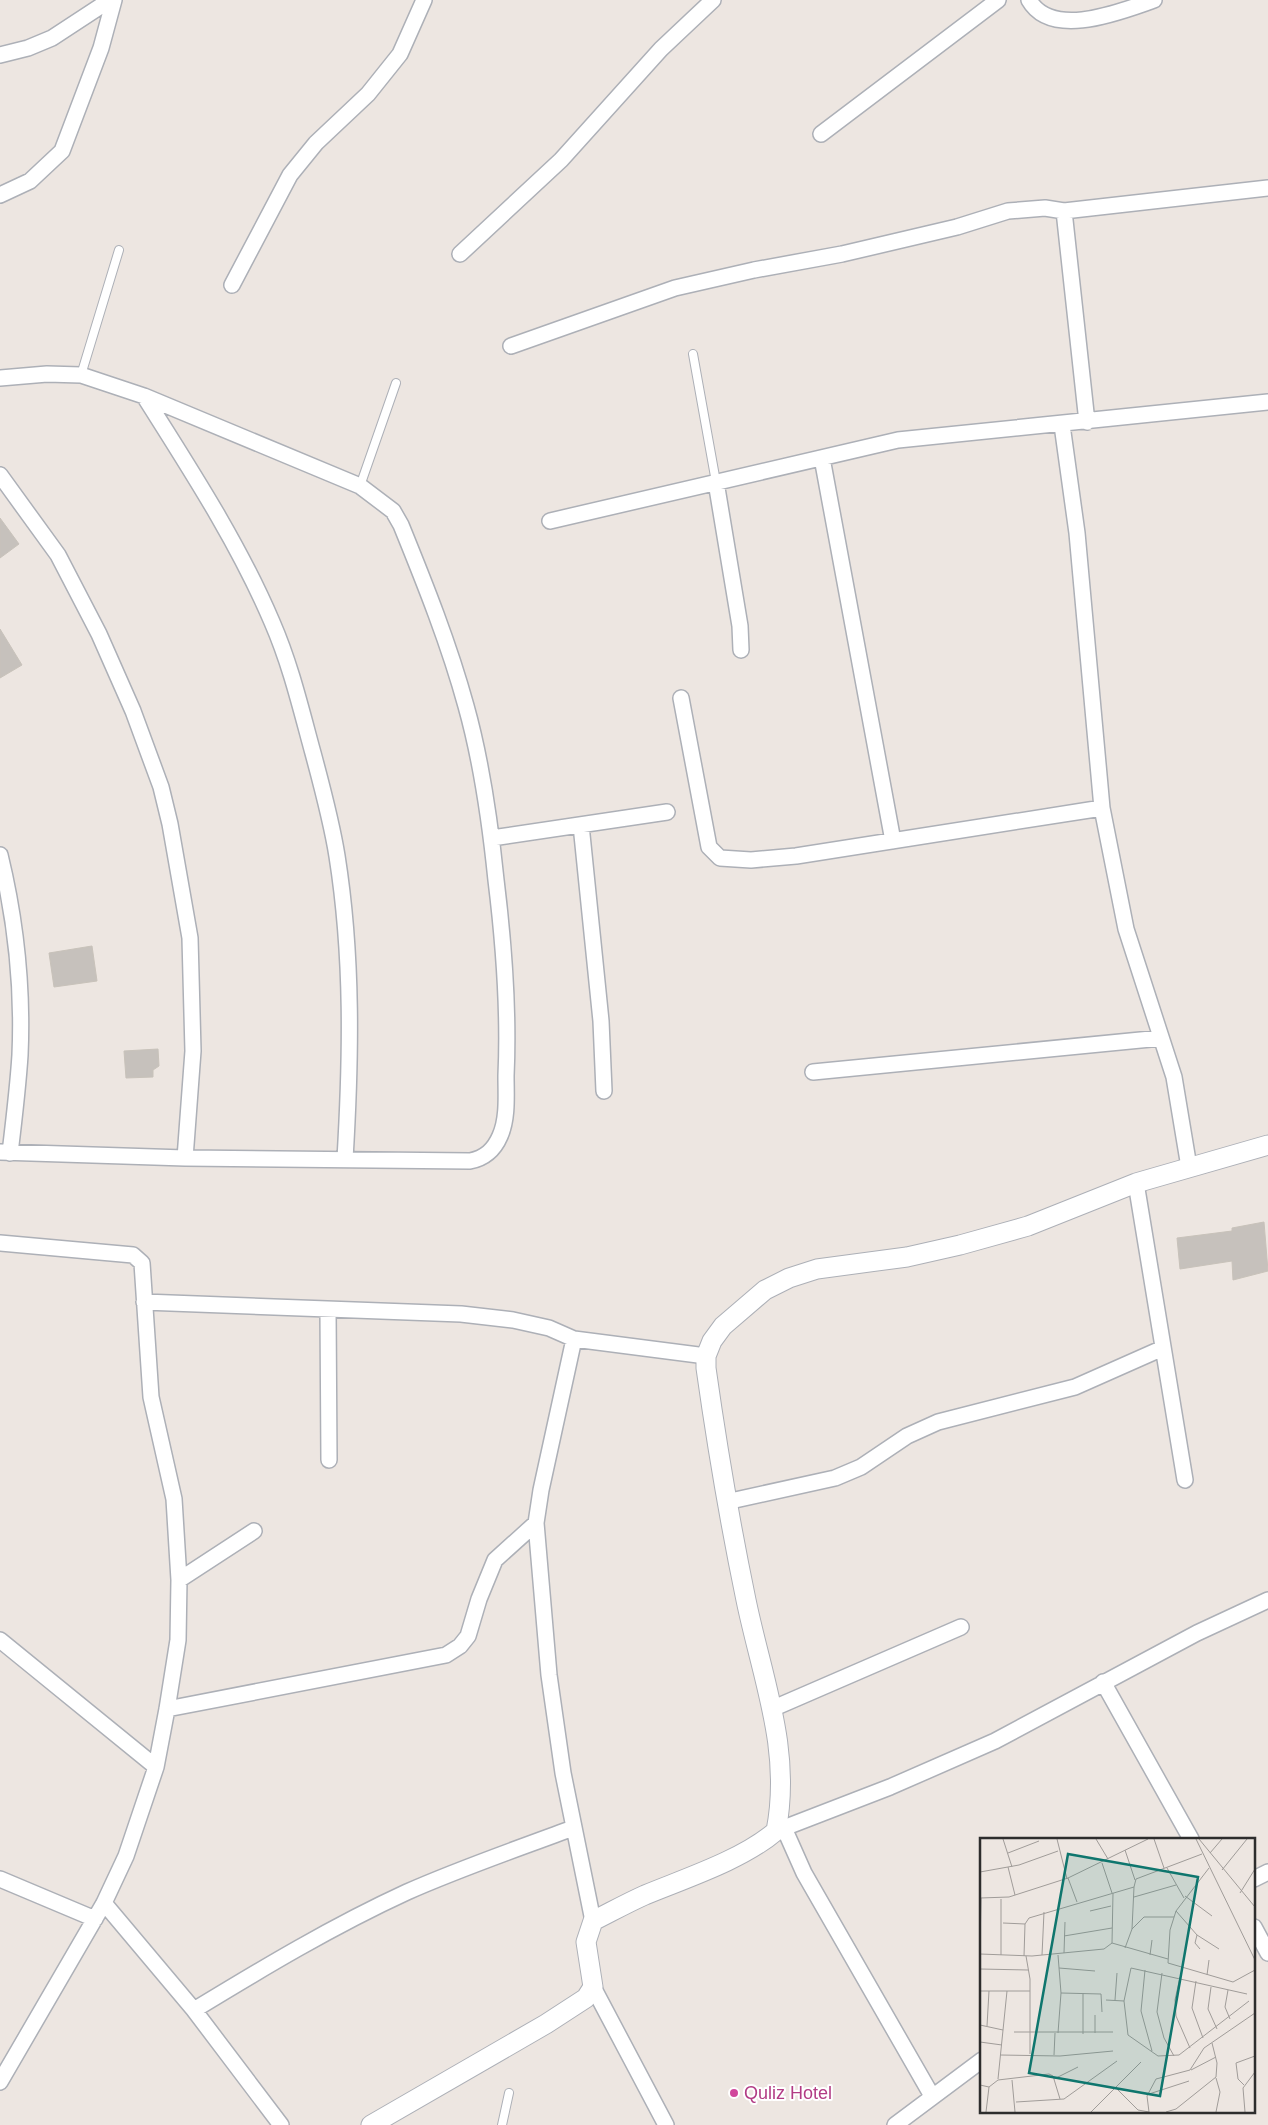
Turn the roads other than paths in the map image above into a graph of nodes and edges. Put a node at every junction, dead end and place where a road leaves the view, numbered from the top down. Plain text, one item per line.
1 (110, 0) edge
2 (114, 0) edge
3 (424, 0) edge
4 (713, 0) edge
5 (998, 0) edge
6 (1029, 0) edge
7 (1154, 0) edge
8 (0, 55) edge
9 (820, 134) dead end
10 (1268, 188) edge
11 (0, 195) edge
12 (1064, 211) junction
13 (119, 250) dead end
14 (460, 254) dead end
15 (232, 285) dead end
16 (511, 346) dead end
17 (694, 354) dead end
18 (81, 375) junction
19 (0, 378) edge
20 (396, 383) dead end
21 (144, 396) junction
22 (1268, 402) edge
23 (1087, 422) junction
24 (1062, 425) junction
25 (822, 458) junction
26 (0, 475) edge
27 (716, 482) junction
28 (360, 486) junction
29 (550, 521) dead end
30 (741, 650) dead end
31 (681, 698) dead end
32 (1102, 808) junction
33 (667, 812) dead end
34 (581, 825) junction
35 (492, 838) junction
36 (893, 841) junction
37 (0, 855) edge
38 (1161, 1038) junction
39 (813, 1072) dead end
40 (604, 1091) dead end
41 (1268, 1145) edge
42 (5, 1152) edge
43 (184, 1158) junction
44 (345, 1160) junction
45 (1189, 1167) junction
46 (1136, 1183) junction
47 (0, 1243) edge
48 (144, 1302) junction
49 (328, 1310) junction
50 (574, 1339) junction
51 (1163, 1348) junction
52 (706, 1356) junction
53 (329, 1460) dead end
54 (1185, 1480) dead end
55 (726, 1502) junction
56 (536, 1522) junction
57 (254, 1531) dead end
58 (180, 1580) junction
59 (1268, 1600) edge
60 (961, 1627) dead end
61 (0, 1640) edge
62 (1103, 1682) junction
63 (774, 1708) junction
64 (167, 1709) junction
65 (156, 1767) junction
66 (573, 1828) junction
67 (780, 1830) junction
68 (1190, 1838) edge
69 (1268, 1872) edge
70 (1256, 1878) edge
71 (0, 1879) edge
72 (104, 1903) junction
73 (95, 1919) junction
74 (593, 1921) junction
75 (1256, 1931) edge
76 (1268, 1953) edge
77 (592, 1987) junction
78 (194, 2010) junction
79 (980, 2061) edge
80 (0, 2082) edge
81 (509, 2093) dead end
82 (932, 2096) junction
83 (281, 2125) edge
84 (371, 2125) edge
85 (502, 2125) edge
86 (666, 2125) edge
87 (895, 2125) edge

1 - 8 street
2 - 11 street
3 - 15 street
4 - 14 street
5 - 9 street
6 - 7 street
10 - 12 street
12 - 16 street
12 - 23 street
13 - 18 lane
17 - 27 lane
18 - 19 street
18 - 21 street
20 - 28 lane
21 - 28 street
21 - 44 street
22 - 23 street
23 - 24 street
24 - 25 street
24 - 32 street
25 - 27 street
25 - 36 street
26 - 43 street
27 - 29 street
27 - 30 street
28 - 35 street
31 - 36 street
32 - 36 street
32 - 38 street
33 - 34 street
34 - 35 street
34 - 40 street
35 - 44 street
37 - 42 street
38 - 39 street
38 - 45 street
41 - 45 street
42 - 43 street
43 - 44 street
45 - 46 street
46 - 51 street
46 - 52 street
47 - 48 street
48 - 49 street
48 - 58 street
49 - 50 street
49 - 53 street
50 - 52 street
50 - 56 street
51 - 54 street
51 - 55 street
52 - 55 street
55 - 63 street
56 - 64 street
56 - 66 street
57 - 58 street
58 - 64 street
59 - 62 street
60 - 63 street
61 - 65 street
62 - 67 street
62 - 68 street
63 - 67 street
64 - 65 street
65 - 72 street
66 - 74 street
66 - 78 street
67 - 74 street
67 - 82 street
69 - 70 street
71 - 73 street
72 - 73 street
72 - 78 street
73 - 80 street
74 - 77 street
75 - 76 street
77 - 84 street
77 - 86 street
78 - 83 street
79 - 82 street
81 - 85 lane
82 - 87 street

